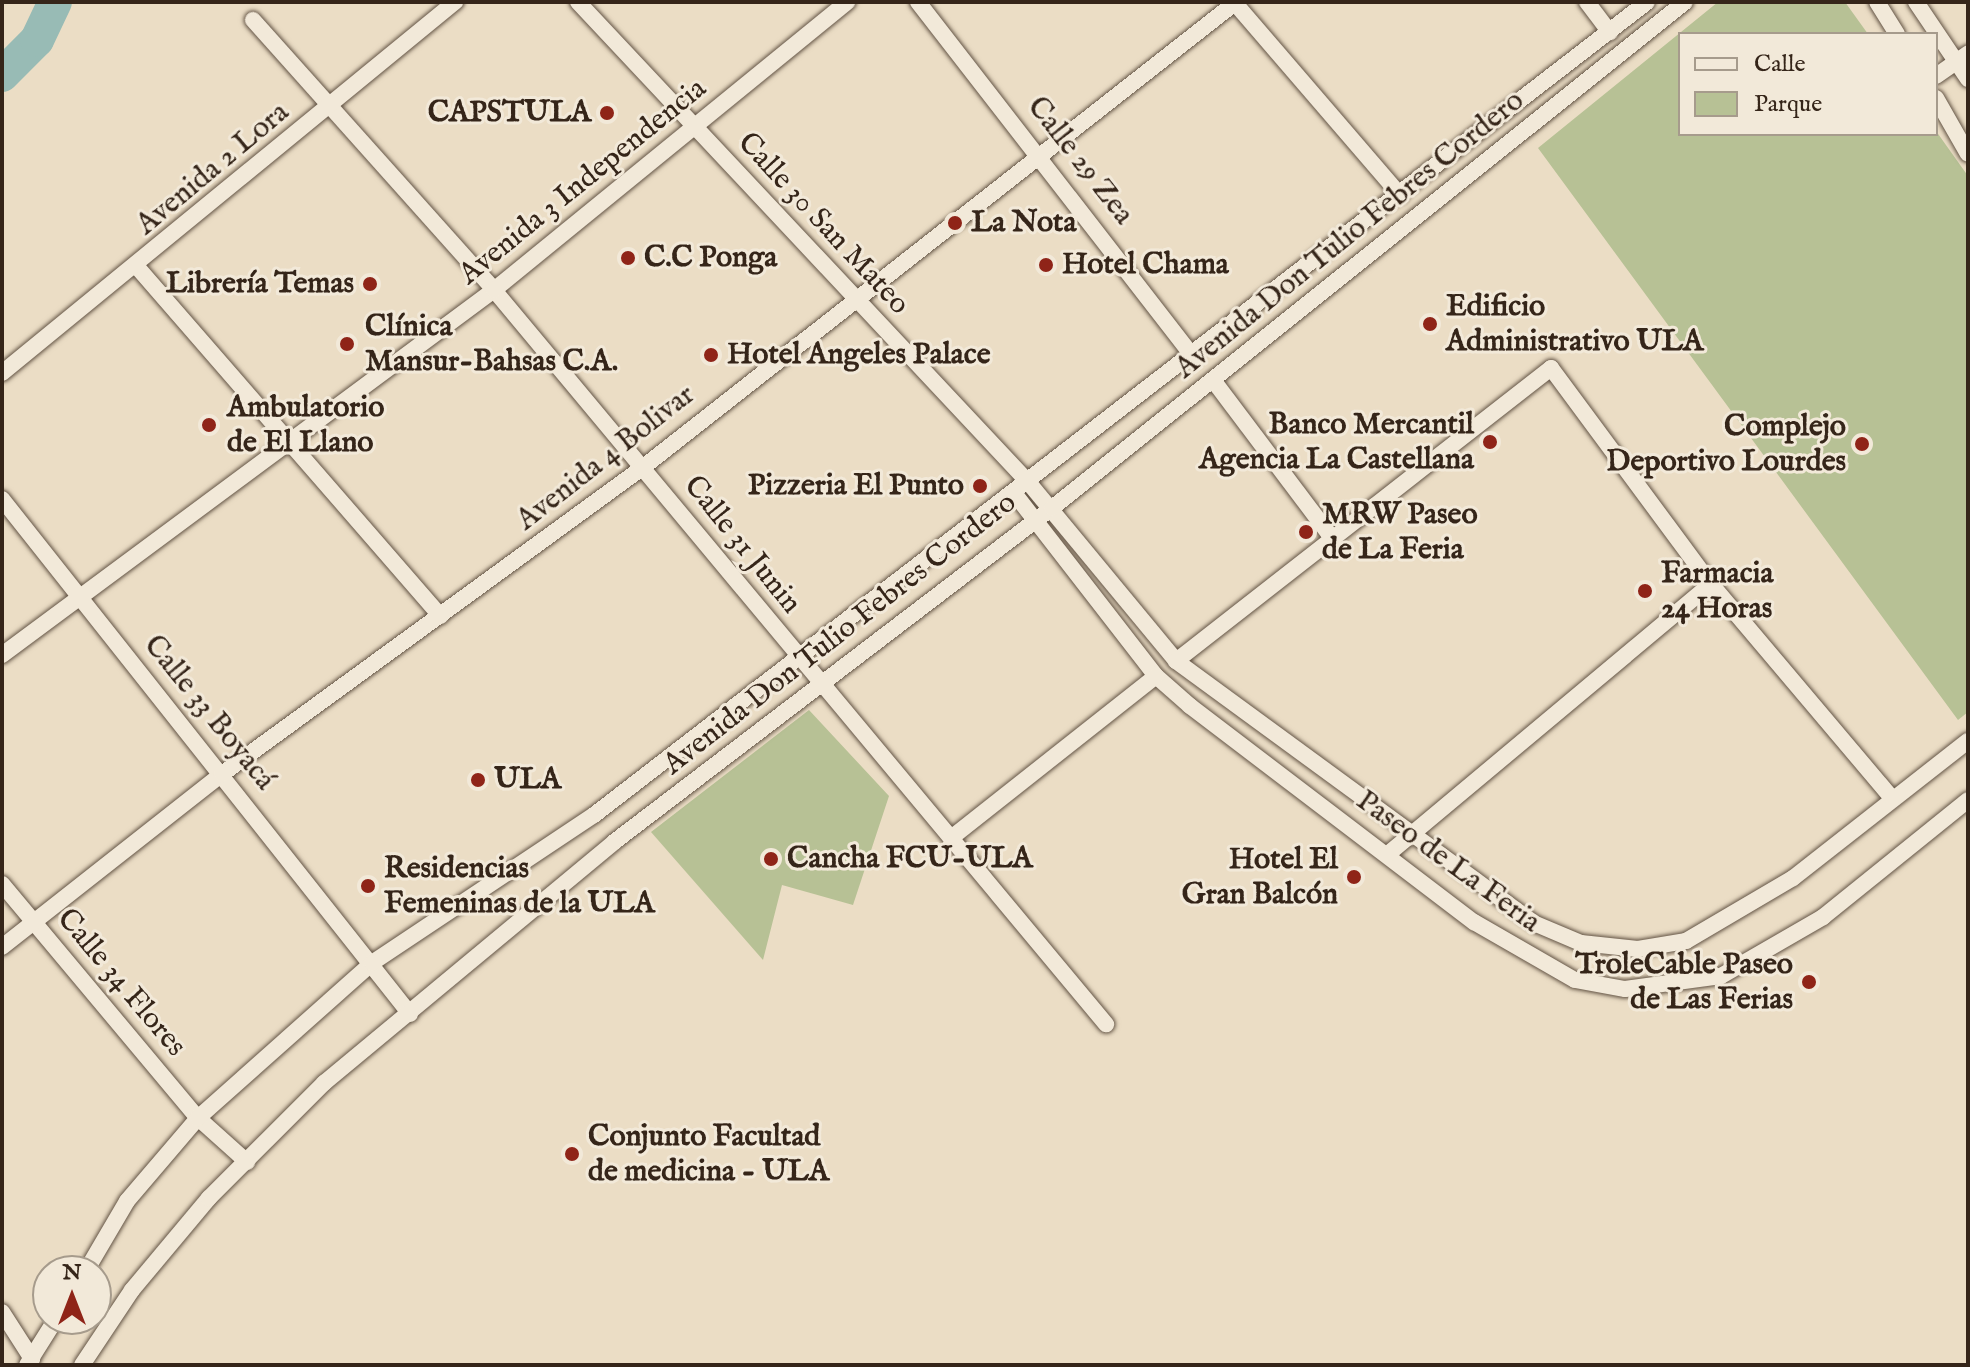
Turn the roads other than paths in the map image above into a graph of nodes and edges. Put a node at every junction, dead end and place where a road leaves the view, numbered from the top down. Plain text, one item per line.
1 (455, 2) edge
2 (578, 2) edge
3 (847, 2) edge
4 (918, 2) edge
5 (1235, 2) edge
6 (1587, 2) edge
7 (1647, 2) edge
8 (1685, 2) edge
9 (1877, 2) edge
10 (1916, 2) edge
11 (253, 20) dead end
12 (1610, 32) junction
13 (1896, 32) edge
14 (1963, 58) edge
15 (1938, 75) edge
16 (1968, 79) edge
17 (1938, 102) edge
18 (331, 106) junction
19 (696, 128) junction
20 (1041, 153) junction
21 (1968, 154) edge
22 (1400, 195) junction
23 (138, 268) junction
24 (494, 290) junction
25 (853, 299) junction
26 (1194, 358) junction
27 (2, 373) edge
28 (1213, 380) junction
29 (291, 438) junction
30 (642, 468) junction
31 (1029, 483) junction
32 (1014, 493) junction
33 (2, 499) edge
34 (1052, 508) junction
35 (1035, 519) junction
36 (1330, 535) junction
37 (1711, 584) junction
38 (80, 597) junction
39 (441, 616) junction
40 (2, 655) edge
41 (796, 655) junction
42 (1176, 661) junction
43 (1156, 676) junction
44 (823, 685) junction
45 (1968, 741) edge
46 (222, 774) junction
47 (1892, 798) junction
48 (1968, 800) edge
49 (1406, 834) junction
50 (951, 838) junction
51 (1388, 854) junction
52 (2, 884) edge
53 (32, 922) junction
54 (2, 947) edge
55 (372, 963) junction
56 (410, 1014) junction
57 (1106, 1024) dead end
58 (198, 1118) junction
59 (247, 1162) junction
60 (95, 1255) edge
61 (2, 1312) edge
62 (46, 1335) edge
63 (29, 1362) edge
64 (82, 1365) edge

1 - 18 street, Avenida 2 Lora
2 - 19 street, Calle 30 San Mateo
3 - 19 street, Avenida 3 Independencia
4 - 20 street, Calle 29 Zea
5 - 20 street, Avenida 4 Bolivar
5 - 22 street
6 - 12 street
7 - 12 street, Avenida Don Tulio Febres Cordero
8 - 28 street, Avenida Don Tulio Febres Cordero
9 - 13 street
10 - 14 street
11 - 18 street, Calle 31 Junin
12 - 22 street, Avenida Don Tulio Febres Cordero
14 - 15 street
14 - 16 street
17 - 21 street
18 - 23 street, Avenida 2 Lora
18 - 24 street, Calle 31 Junin
19 - 24 street, Avenida 3 Independencia
19 - 25 street, Calle 30 San Mateo
20 - 25 street, Avenida 4 Bolivar
20 - 26 street, Calle 29 Zea
22 - 26 street, Avenida Don Tulio Febres Cordero
23 - 27 street, Avenida 2 Lora
23 - 29 street
24 - 29 street, Avenida 3 Independencia
24 - 30 street, Calle 31 Junin
25 - 30 street, Avenida 4 Bolivar
25 - 31 street, Calle 30 San Mateo
26 - 31 street, Avenida Don Tulio Febres Cordero
28 - 34 street, Avenida Don Tulio Febres Cordero
28 - 36 street
29 - 38 street, Avenida 3 Independencia
29 - 39 street
30 - 39 street, Avenida 4 Bolivar
30 - 41 street, Calle 31 Junin
31 - 32 street, Avenida Don Tulio Febres Cordero
31 - 34 street, Calle 30 San Mateo
32 - 35 street, Paseo de La Feria
32 - 41 street, Avenida Don Tulio Febres Cordero
33 - 38 street, Calle 33 Boyacá
34 - 35 street, Avenida Don Tulio Febres Cordero
34 - 42 street
35 - 43 street, Paseo de La Feria
35 - 44 street, Avenida Don Tulio Febres Cordero
36 - 37 street
36 - 42 street
37 - 47 street
37 - 49 street
38 - 40 street, Avenida 3 Independencia
38 - 46 street, Calle 33 Boyacá
39 - 46 street, Avenida 4 Bolivar
41 - 44 street, Calle 31 Junin
41 - 55 street, Avenida Don Tulio Febres Cordero
42 - 49 street, Paseo de La Feria
43 - 50 street
43 - 51 street, Paseo de La Feria
44 - 50 street, Calle 31 Junin
44 - 56 street, Avenida Don Tulio Febres Cordero
45 - 47 street, Paseo de La Feria
46 - 53 street, Avenida 4 Bolivar
46 - 55 street, Calle 33 Boyacá
47 - 49 street, Paseo de La Feria
48 - 51 street, Paseo de La Feria
49 - 51 street
50 - 57 street, Calle 31 Junin
52 - 53 street, Calle 34 Flores
53 - 54 street, Avenida 4 Bolivar
53 - 58 street, Calle 34 Flores
55 - 56 street, Calle 33 Boyacá
55 - 58 street, Avenida Don Tulio Febres Cordero
56 - 59 street, Avenida Don Tulio Febres Cordero
58 - 59 street, Calle 34 Flores
58 - 60 street, Avenida Don Tulio Febres Cordero
59 - 64 street, Avenida Don Tulio Febres Cordero
61 - 63 street
62 - 63 street

